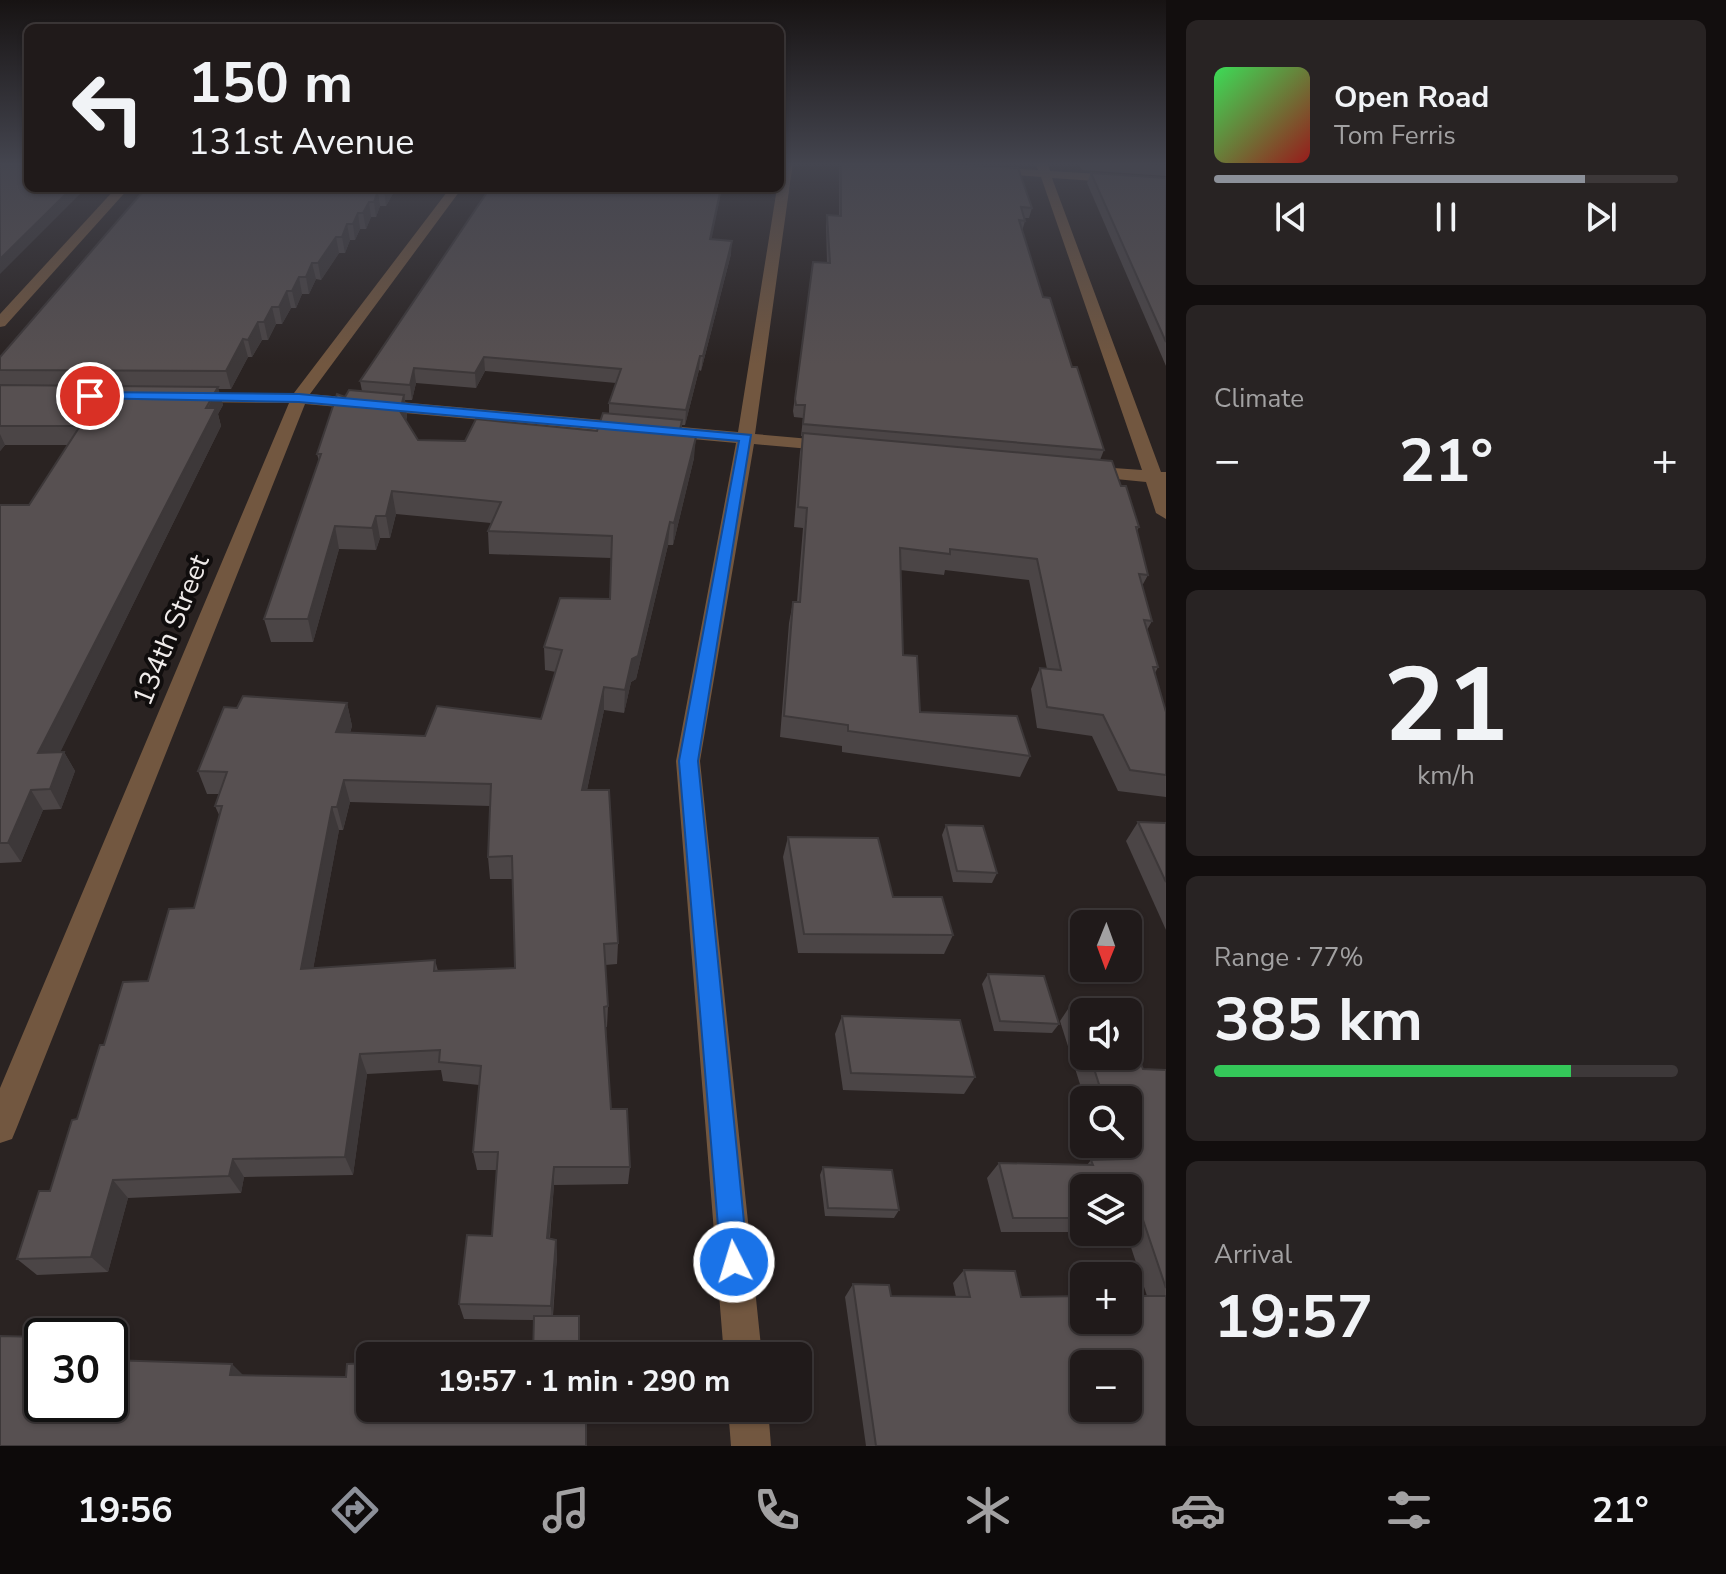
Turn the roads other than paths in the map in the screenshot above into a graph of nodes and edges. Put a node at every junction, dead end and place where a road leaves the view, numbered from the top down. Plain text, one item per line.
1 (85, 229) edge
2 (425, 229) edge
3 (777, 229) edge
4 (1066, 229) edge
5 (0, 323) edge
6 (174, 397) edge
7 (299, 398) junction
8 (746, 437) junction
9 (856, 448) edge
10 (1074, 470) edge
11 (1159, 478) edge
12 (1166, 513) edge
13 (0, 1127) edge
14 (742, 1342) edge
15 (749, 1422) edge
16 (751, 1446) edge

1 - 5 street
2 - 7 street, 134th Street
3 - 8 street
4 - 11 street
6 - 7 street
7 - 8 street
7 - 13 street, 134th Street
8 - 9 street
8 - 14 street
10 - 11 street
11 - 12 street
15 - 16 street

